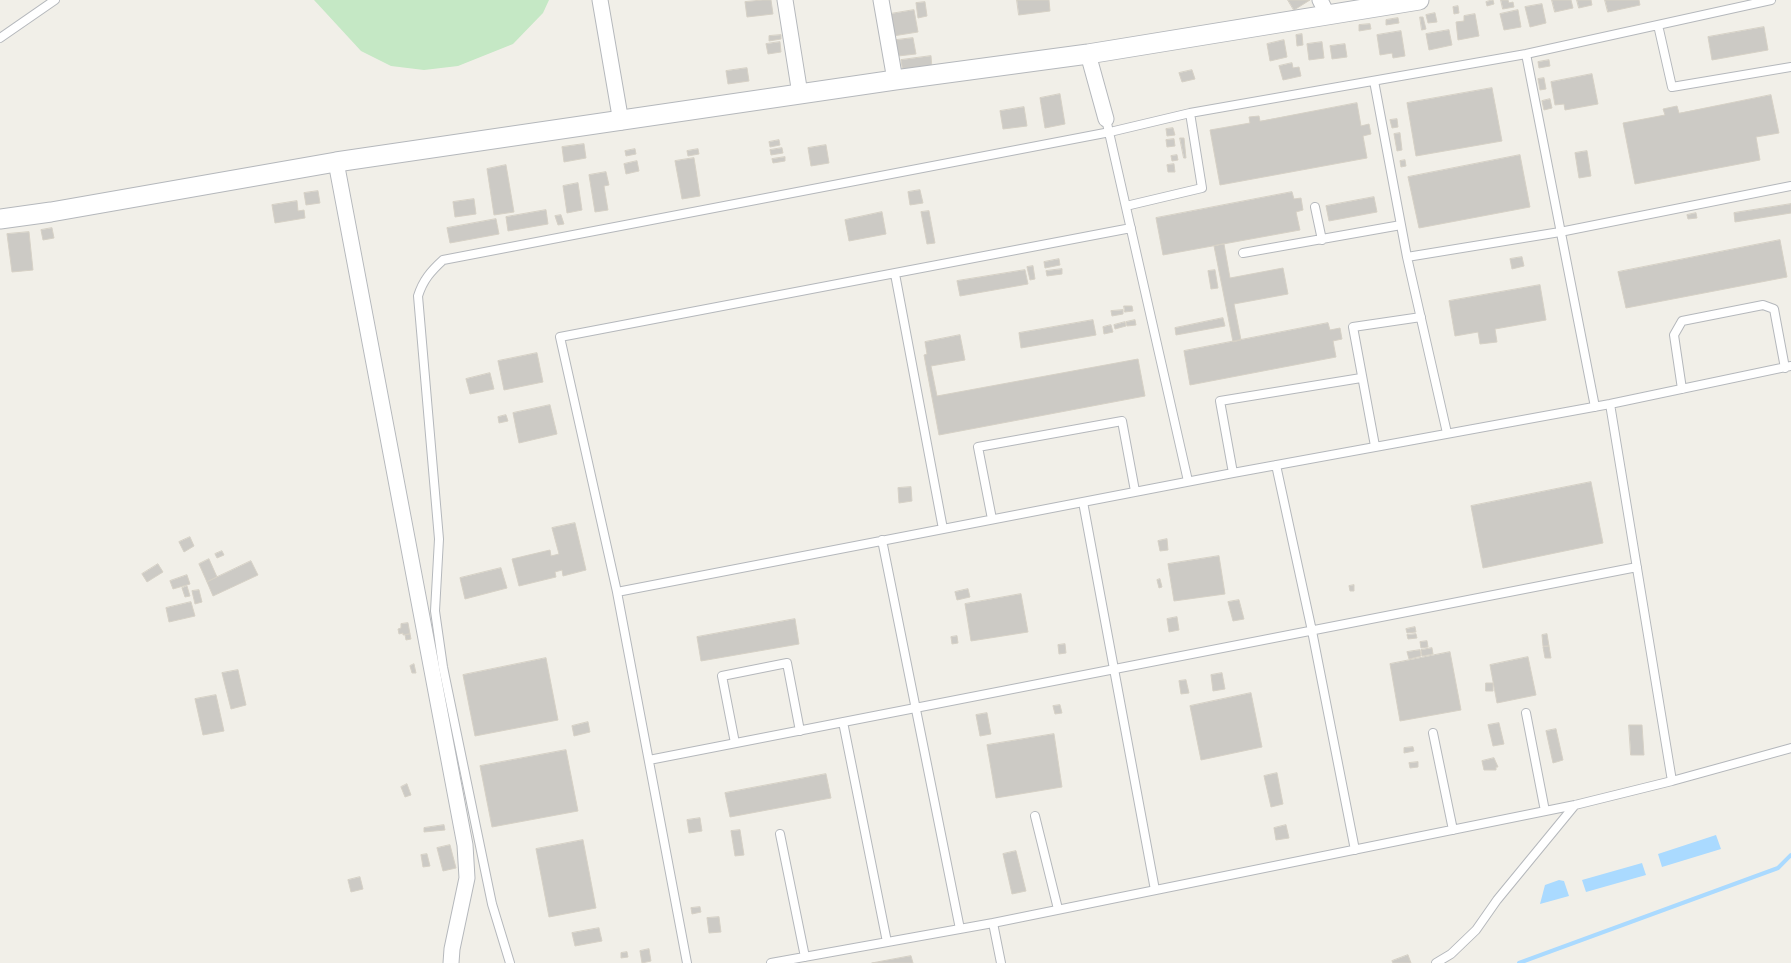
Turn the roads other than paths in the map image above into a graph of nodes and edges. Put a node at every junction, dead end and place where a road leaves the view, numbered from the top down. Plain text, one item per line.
1 (55, 0) edge
2 (600, 0) edge
3 (785, 0) edge
4 (881, 0) edge
5 (1419, 0) edge
6 (1772, 0) edge
7 (1324, 8) edge
8 (1658, 25) junction
9 (0, 38) edge
10 (1088, 54) junction
11 (1526, 54) junction
12 (1791, 67) edge
13 (895, 80) junction
14 (1374, 81) junction
15 (800, 94) junction
16 (1190, 113) junction
17 (621, 122) junction
18 (1108, 125) junction
19 (336, 162) junction
20 (1791, 186) edge
21 (1126, 206) junction
22 (1315, 207) dead end
23 (0, 219) edge
24 (1401, 225) junction
25 (1131, 228) junction
26 (1560, 232) junction
27 (1322, 240) junction
28 (1243, 253) dead end
29 (1407, 257) junction
30 (895, 274) junction
31 (1421, 317) junction
32 (1788, 367) edge
33 (1362, 378) junction
34 (1682, 389) junction
35 (1610, 404) junction
36 (1594, 407) junction
37 (1447, 434) junction
38 (1375, 446) junction
39 (1276, 465) junction
40 (1233, 472) junction
41 (1188, 481) junction
42 (1135, 492) junction
43 (1083, 502) junction
44 (992, 519) junction
45 (943, 529) junction
46 (882, 540) junction
47 (1637, 567) junction
48 (617, 592) junction
49 (1312, 631) junction
50 (1114, 669) junction
51 (916, 708) junction
52 (1526, 713) dead end
53 (843, 722) junction
54 (800, 730) junction
55 (1434, 733) dead end
56 (734, 743) junction
57 (1791, 748) edge
58 (649, 760) junction
59 (1672, 781) junction
60 (1575, 805) junction
61 (1545, 811) junction
62 (1035, 816) dead end
63 (1453, 830) junction
64 (780, 834) dead end
65 (1355, 850) junction
66 (1156, 890) junction
67 (1058, 909) junction
68 (993, 923) junction
69 (960, 928) junction
70 (888, 942) junction
71 (805, 957) junction
72 (451, 963) edge
73 (510, 963) edge
74 (688, 963) edge
75 (771, 963) edge
76 (1001, 963) edge
77 (1436, 963) edge

1 - 9 lane
2 - 17 street
3 - 15 street
4 - 13 street
5 - 7 street
6 - 8 lane
7 - 10 street
8 - 11 lane
8 - 12 lane
10 - 13 street
10 - 18 street
11 - 14 lane
11 - 26 lane
13 - 15 street
14 - 16 lane
14 - 24 lane
15 - 17 street
16 - 18 lane
16 - 21 lane
17 - 19 street
18 - 21 lane
18 - 73 lane
19 - 23 street
19 - 72 street
20 - 26 lane
21 - 25 lane
22 - 27 lane
24 - 27 lane
24 - 29 lane
25 - 30 lane
25 - 41 lane
26 - 29 lane
26 - 36 lane
27 - 28 lane
29 - 31 lane
30 - 45 lane
30 - 48 lane
31 - 33 lane
31 - 37 lane
32 - 34 lane
32 - 34 lane
33 - 38 lane
33 - 40 lane
34 - 35 lane
35 - 36 lane
35 - 47 lane
36 - 37 lane
37 - 38 lane
38 - 39 lane
39 - 40 lane
39 - 49 lane
40 - 41 lane
41 - 42 lane
42 - 43 lane
42 - 44 lane
43 - 44 lane
43 - 50 lane
44 - 45 lane
45 - 46 lane
46 - 48 lane
46 - 51 lane
47 - 49 lane
47 - 59 lane
48 - 58 lane
49 - 50 lane
49 - 65 lane
50 - 51 lane
50 - 66 lane
51 - 53 lane
51 - 69 lane
52 - 61 lane
53 - 54 lane
53 - 70 lane
54 - 56 lane
54 - 56 lane
55 - 63 lane
56 - 58 lane
57 - 59 lane
58 - 74 lane
59 - 60 lane
60 - 61 lane
60 - 77 lane
61 - 63 lane
62 - 67 lane
63 - 65 lane
64 - 71 lane
65 - 66 lane
66 - 67 lane
67 - 68 lane
68 - 69 lane
68 - 76 lane
69 - 70 lane
70 - 71 lane
71 - 75 lane

